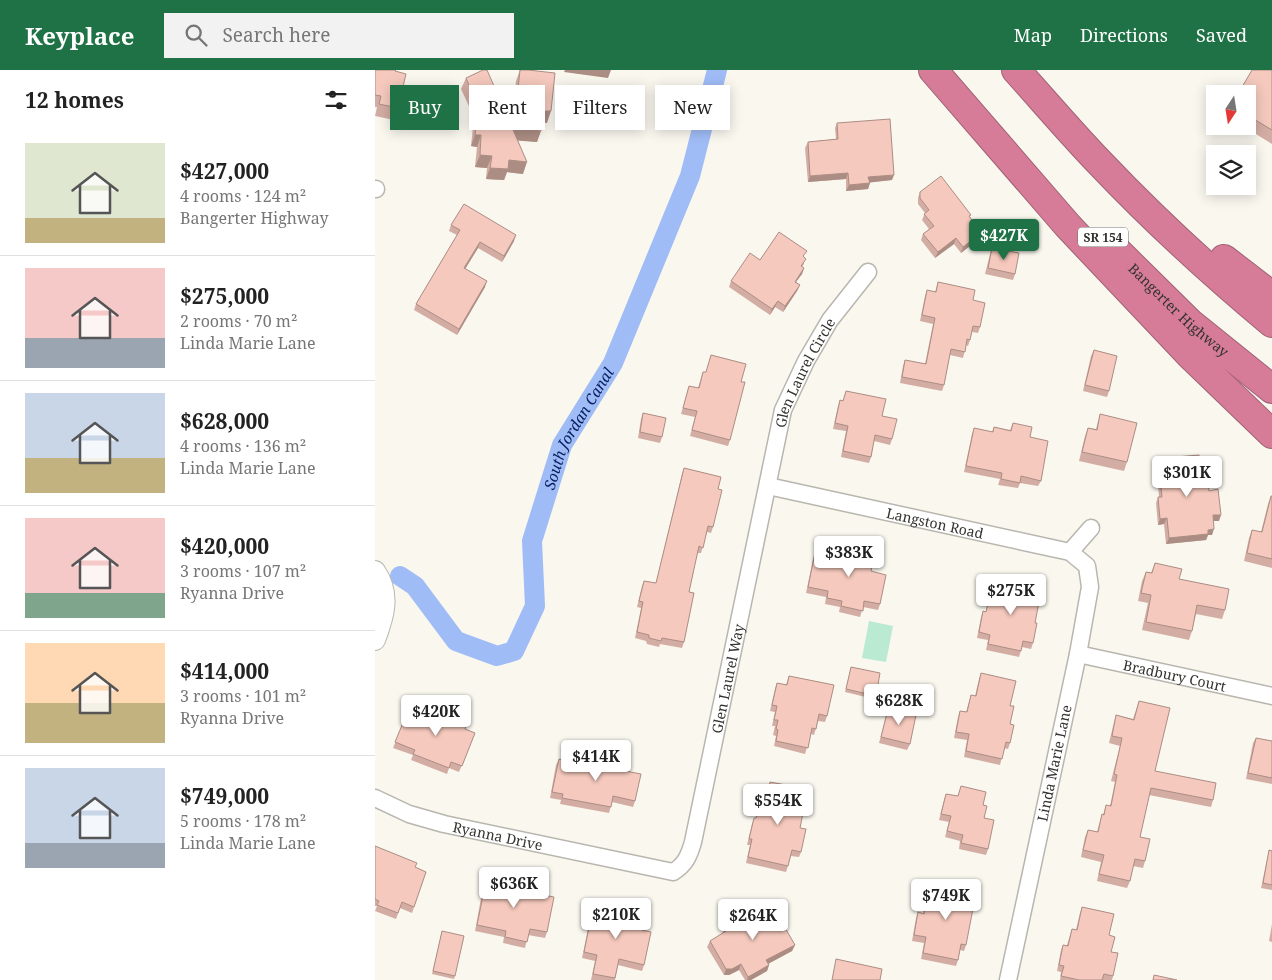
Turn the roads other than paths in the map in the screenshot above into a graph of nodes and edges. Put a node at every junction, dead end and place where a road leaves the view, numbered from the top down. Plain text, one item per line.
1 (933, 70) edge
2 (949, 70) edge
3 (1016, 70) edge
4 (1100, 163) junction
5 (869, 272) dead end
6 (1272, 296) edge
7 (1272, 323) edge
8 (1272, 389) edge
9 (1272, 434) edge
10 (768, 486) junction
11 (1091, 528) dead end
12 (1070, 552) junction
13 (375, 571) edge
14 (375, 640) edge
15 (1078, 654) junction
16 (1272, 696) edge
17 (375, 798) edge
18 (681, 867) joint
19 (1008, 980) edge

1 - 9 highway
2 - 8 highway, Bangerter Highway / SR 154
3 - 4 highway
4 - 6 highway
4 - 7 highway
5 - 10 street, Glen Laurel Circle
10 - 12 street, Langston Road
10 - 18 street, Glen Laurel Way
11 - 12 street
12 - 15 street, Linda Marie Lane
13 - 14 street
15 - 16 street, Bradbury Court
15 - 19 street, Linda Marie Lane
17 - 18 street, Ryanna Drive

